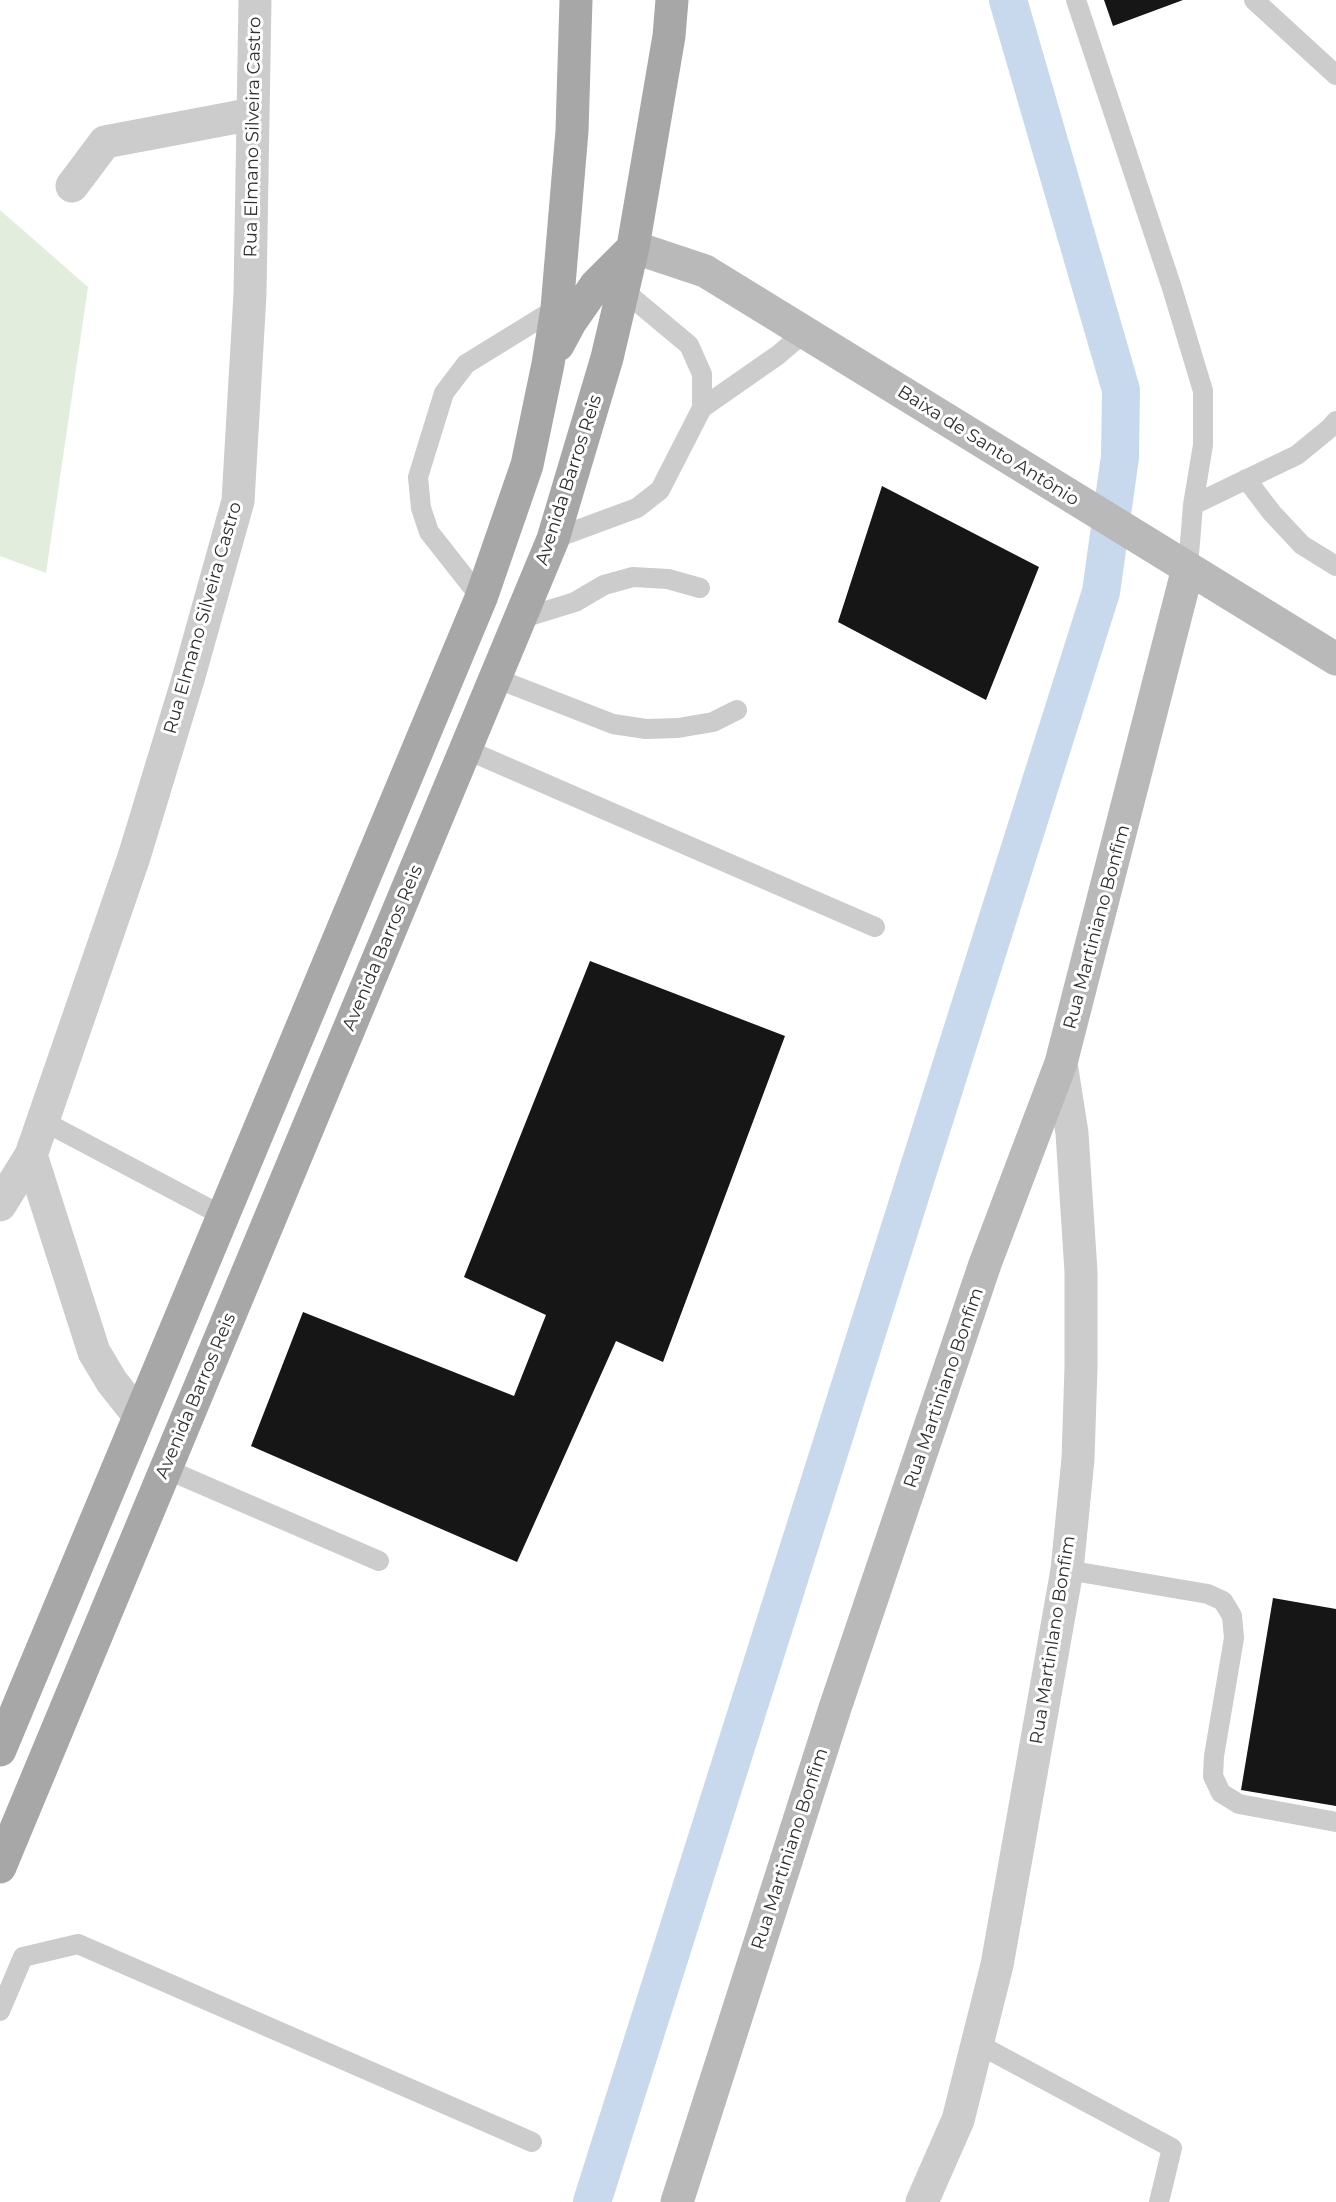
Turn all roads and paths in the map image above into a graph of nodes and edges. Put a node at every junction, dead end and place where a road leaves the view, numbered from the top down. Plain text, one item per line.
1 (255, 0) edge
2 (576, 0) edge
3 (672, 0) edge
4 (1077, 0) edge
5 (1254, 0) edge
6 (1336, 75) edge
7 (253, 114) junction
8 (72, 186) dead end
9 (633, 247) junction
10 (623, 290) junction
11 (557, 308) junction
12 (804, 332) junction
13 (548, 364) junction
14 (702, 408) junction
15 (1336, 421) edge
16 (1246, 479) junction
17 (1194, 505) junction
18 (553, 539) junction
19 (1336, 566) edge
20 (1188, 568) junction
21 (700, 588) dead end
22 (481, 598) junction
23 (520, 619) junction
24 (1336, 659) edge
25 (495, 678) junction
26 (737, 710) dead end
27 (465, 749) junction
28 (875, 927) dead end
29 (1061, 1063) junction
30 (43, 1121) junction
31 (31, 1155) junction
32 (0, 1206) edge
33 (223, 1216) junction
34 (139, 1416) junction
35 (166, 1468) junction
36 (379, 1561) dead end
37 (1067, 1570) junction
38 (0, 1750) edge
39 (1336, 1822) edge
40 (0, 1867) edge
41 (0, 2011) edge
42 (978, 2044) junction
43 (532, 2142) dead end
44 (677, 2202) edge
45 (922, 2202) edge
46 (1159, 2202) edge

1 - 7 street, Rua Elmano Silveira Castro
2 - 11 main road
3 - 9 main road, Avenida Barros Reis
4 - 17 lane
5 - 6 lane
7 - 8 street
7 - 30 street, Rua Elmano Silveira Castro
9 - 10 main road, Avenida Barros Reis
9 - 12 street, Baixa de Santo Antônio
9 - 13 main road
10 - 14 lane
10 - 18 main road, Avenida Barros Reis
11 - 13 main road
11 - 22 lane
12 - 14 lane
12 - 20 street, Baixa de Santo Antônio
13 - 22 main road
14 - 18 lane
15 - 16 lane
16 - 17 lane
16 - 19 lane
17 - 20 lane
18 - 23 main road, Avenida Barros Reis
20 - 24 street, Baixa de Santo Antônio
20 - 29 street, Rua Martiniano Bonfim
21 - 23 lane
22 - 33 main road
23 - 25 main road, Avenida Barros Reis
25 - 26 lane
25 - 27 main road, Avenida Barros Reis
27 - 28 lane
27 - 35 main road, Avenida Barros Reis
29 - 37 street, Rua Martinlano Bonfim
29 - 44 street, Rua Martiniano Bonfim
30 - 31 street, Rua Elmano Silveira Castro
30 - 33 lane
31 - 32 street, Rua Elmano Silveira Castro
31 - 34 street
33 - 34 main road
34 - 38 main road
35 - 36 lane
35 - 40 main road, Avenida Barros Reis
37 - 39 lane
37 - 42 street, Rua Martinlano Bonfim
41 - 43 lane
42 - 45 street, Rua Martinlano Bonfim
42 - 46 lane

